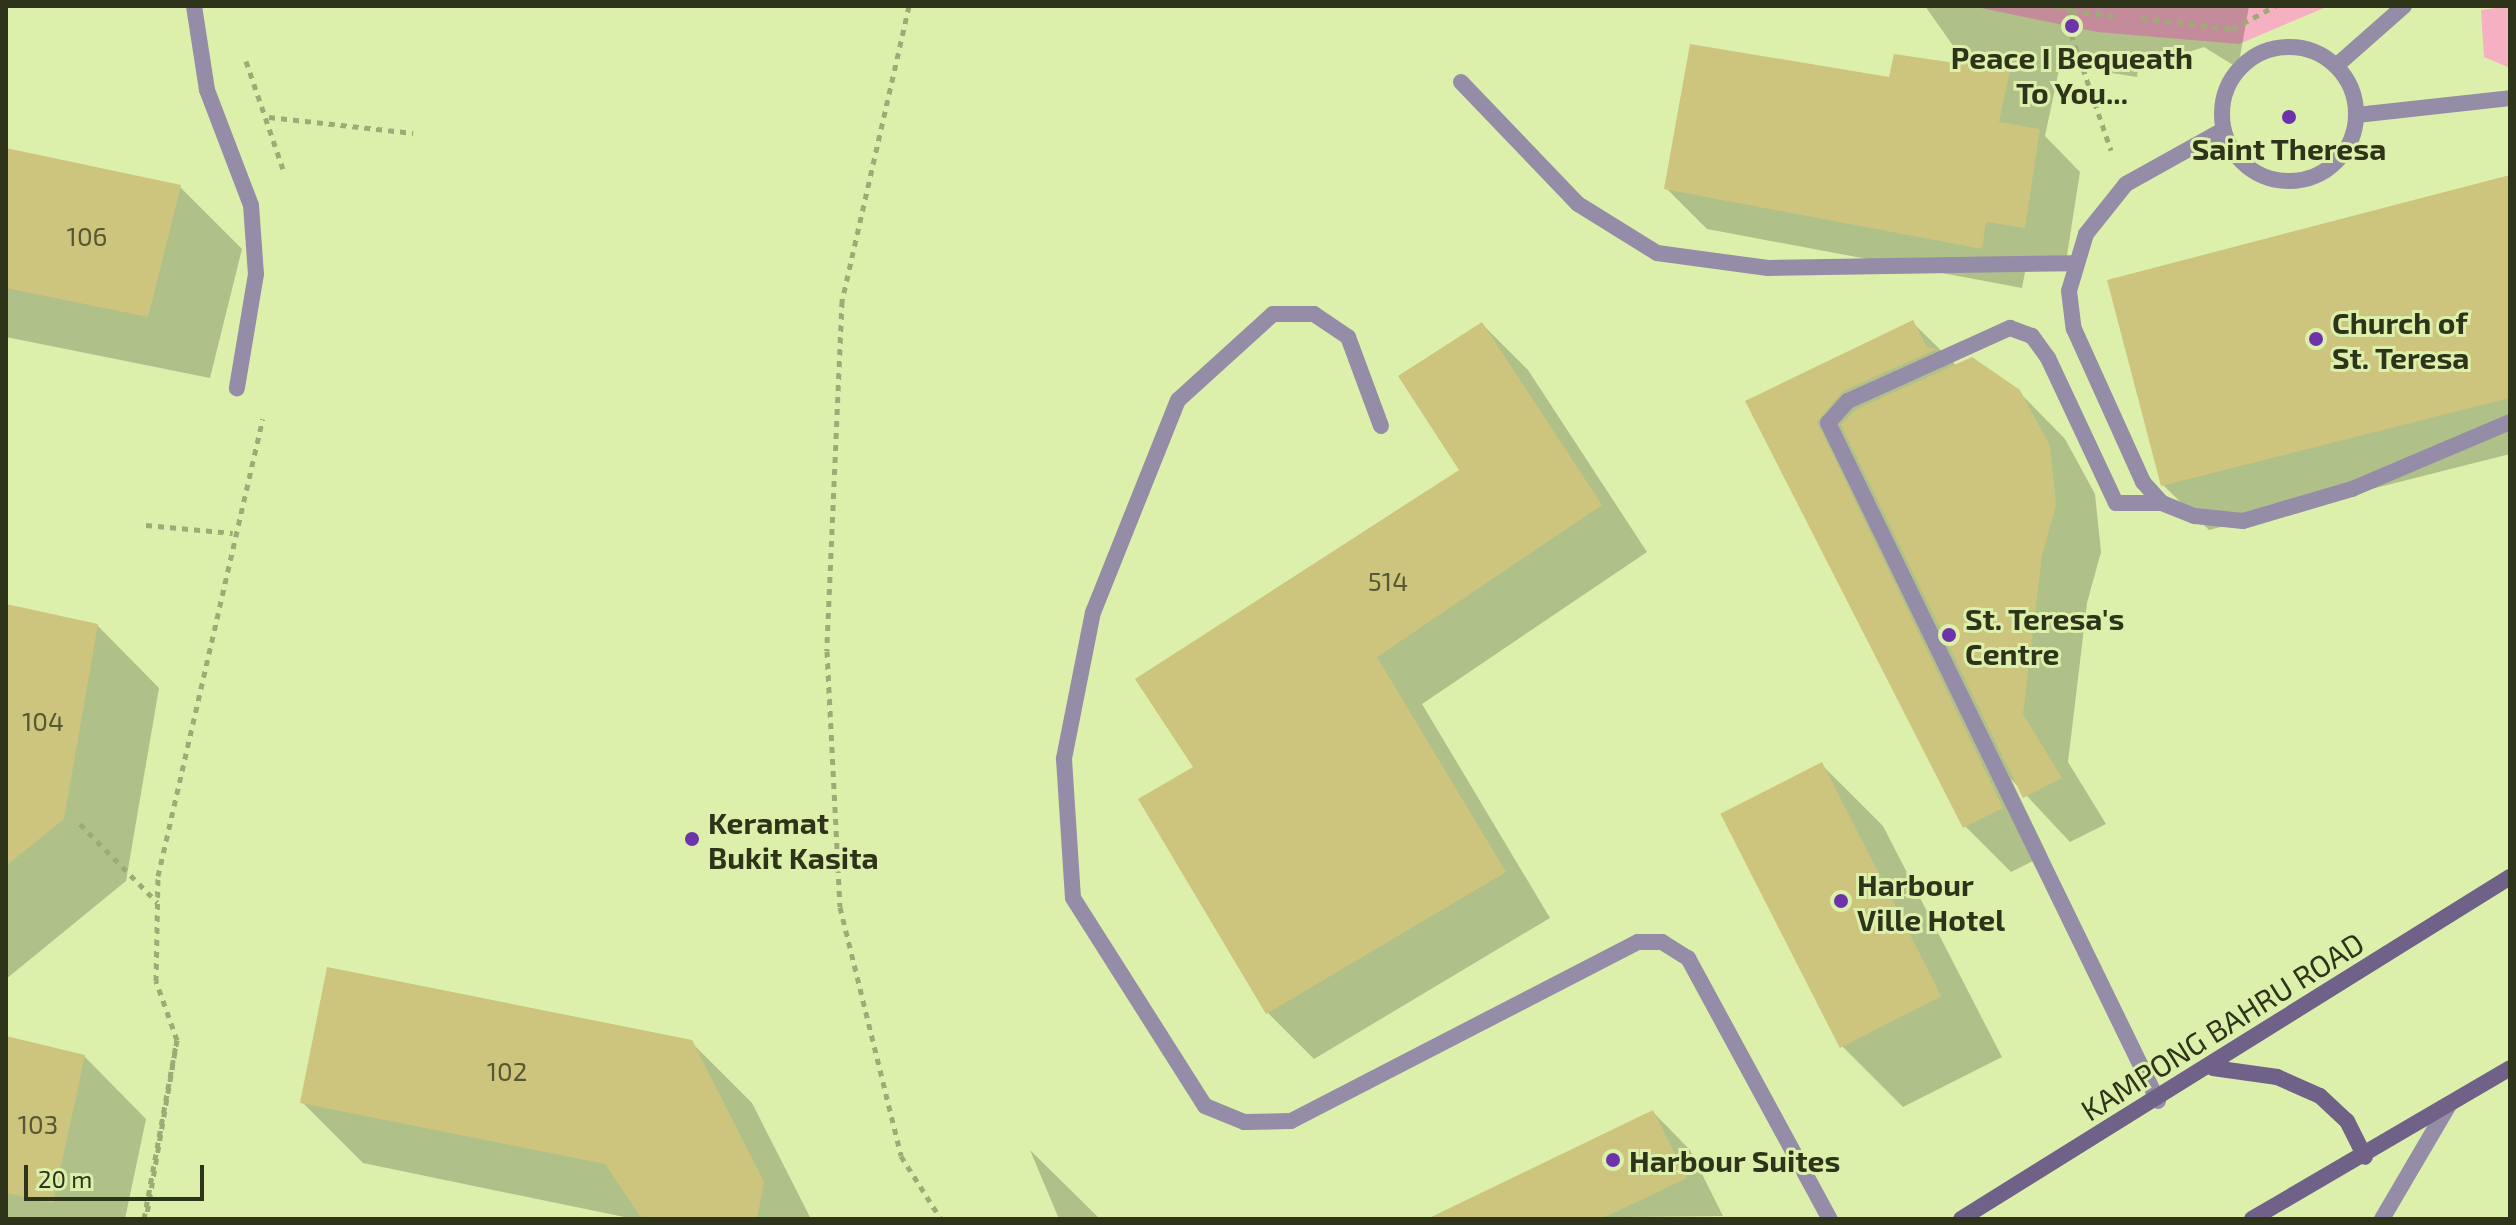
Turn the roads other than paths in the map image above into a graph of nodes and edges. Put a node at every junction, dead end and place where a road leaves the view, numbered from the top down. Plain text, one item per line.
1 (194, 6) edge
2 (2404, 6) edge
3 (2336, 66) junction
4 (1461, 82) dead end
5 (2510, 98) edge
6 (2357, 115) junction
7 (2223, 130) junction
8 (2074, 263) junction
9 (237, 388) dead end
10 (2510, 422) edge
11 (1381, 426) dead end
12 (2162, 503) junction
13 (2510, 877) edge
14 (2213, 1068) junction
15 (2510, 1068) edge
16 (2158, 1101) junction
17 (2449, 1105) junction
18 (2365, 1157) junction
19 (1830, 1219) edge
20 (1961, 1219) edge
21 (2252, 1219) edge
22 (2382, 1219) edge

1 - 9 street
2 - 3 street
3 - 6 street
3 - 7 street
4 - 8 street
5 - 6 street
6 - 7 street
7 - 8 street
8 - 12 street
10 - 12 street
11 - 19 street
12 - 16 street
13 - 14 main road, KAMPONG BAHRU ROAD
14 - 16 main road, KAMPONG BAHRU ROAD
14 - 18 main road
15 - 17 main road
16 - 20 main road, KAMPONG BAHRU ROAD
17 - 18 main road
17 - 22 street
18 - 21 main road

